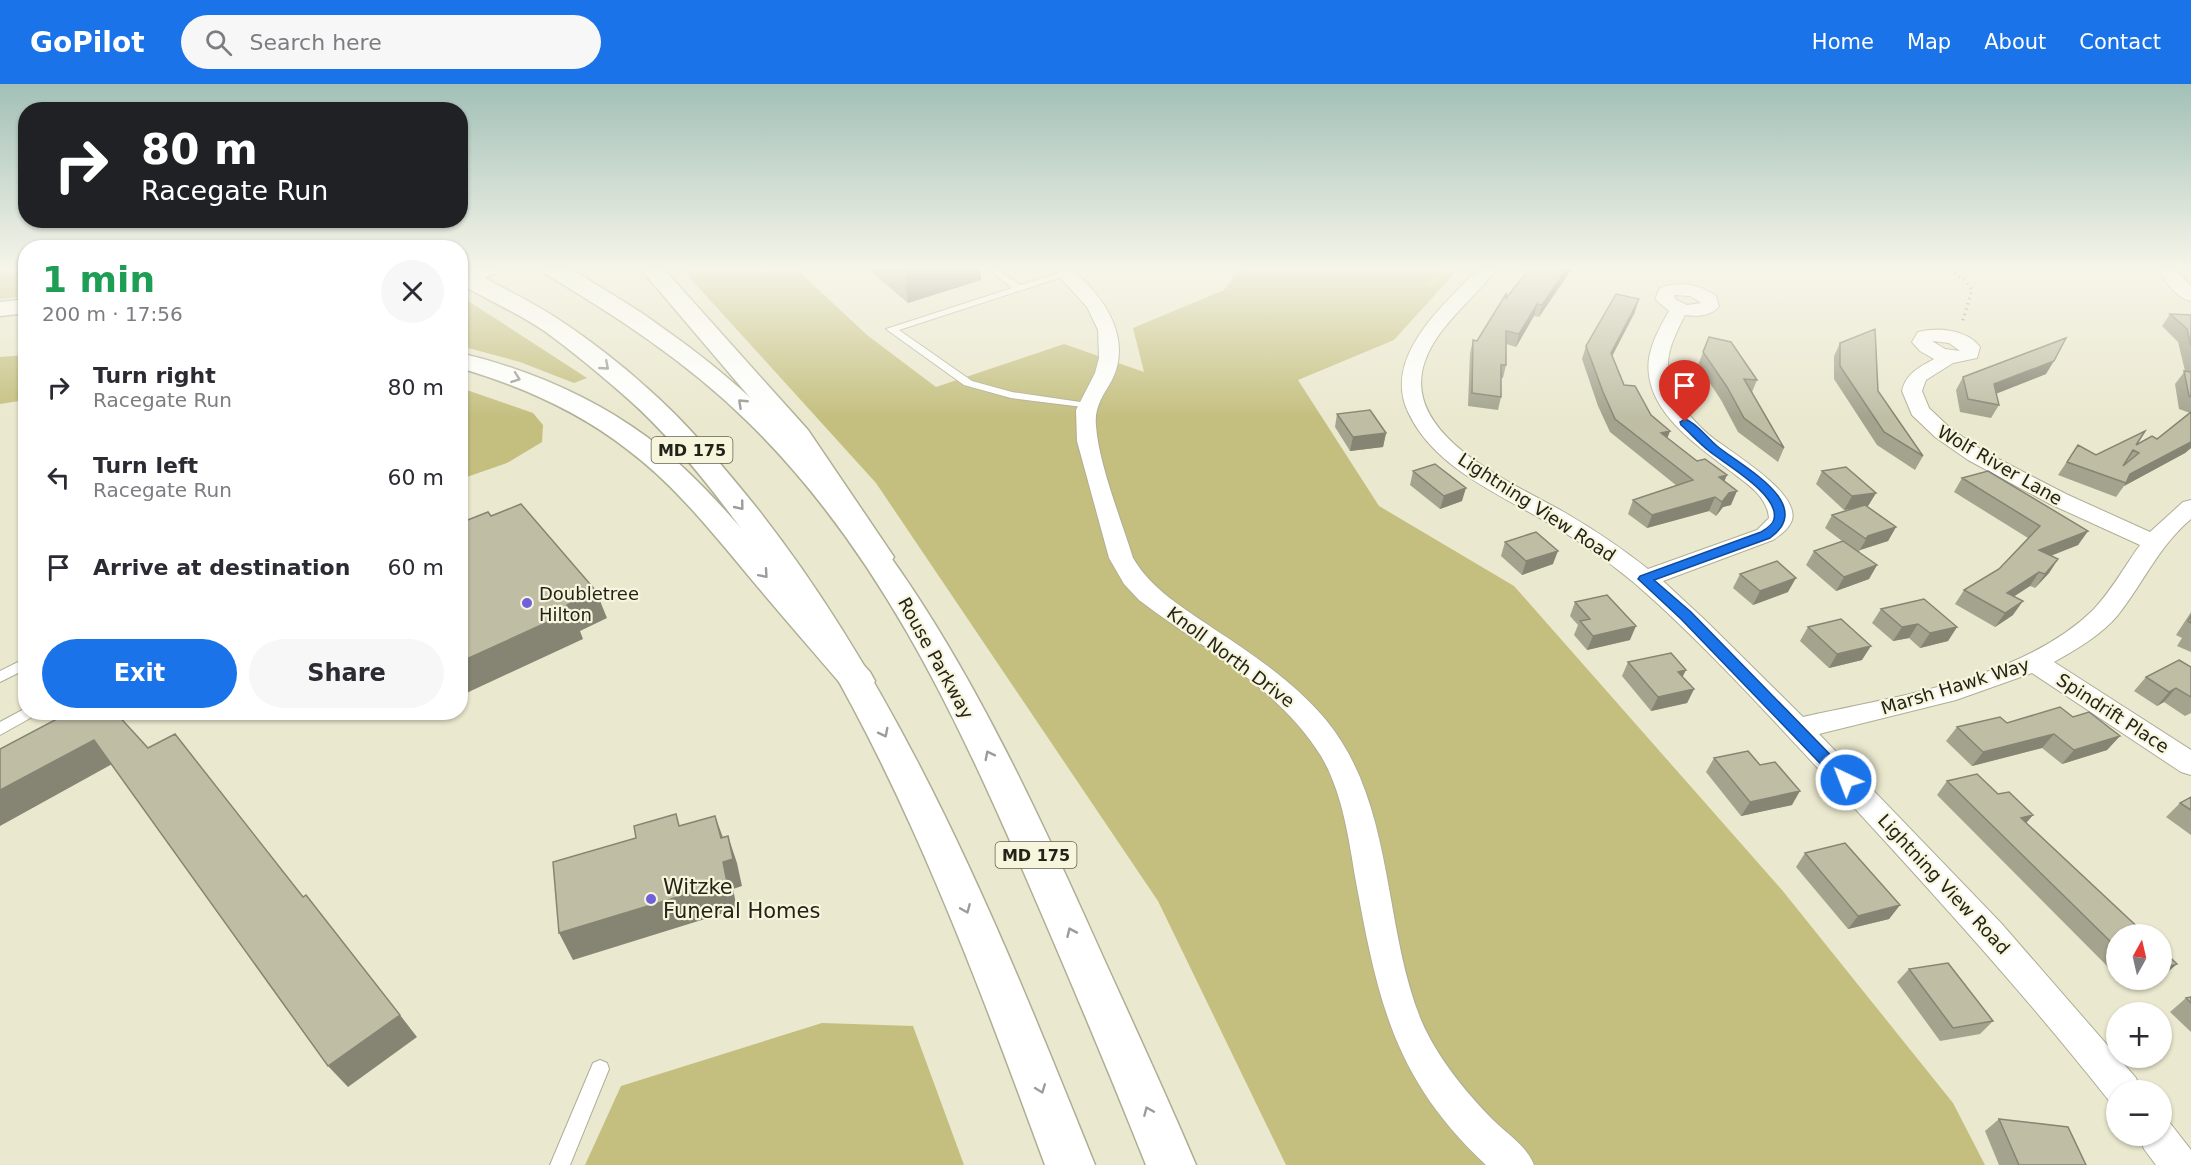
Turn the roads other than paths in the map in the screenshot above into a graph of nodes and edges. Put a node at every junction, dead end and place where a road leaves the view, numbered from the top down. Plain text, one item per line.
1 (537, 317) edge
2 (635, 317) edge
3 (694, 317) edge
4 (926, 317) edge
5 (1103, 317) edge
6 (1445, 317) edge
7 (1676, 317) edge
8 (0, 324) edge
9 (18, 324) edge
10 (1949, 346) road end
11 (468, 362) edge
12 (1087, 406) junction
13 (2191, 507) edge
14 (2154, 542) junction
15 (878, 557) junction
16 (1645, 579) junction
17 (2035, 662) junction
18 (18, 667) edge
19 (0, 677) edge
20 (858, 681) junction
21 (18, 718) edge
22 (0, 729) edge
23 (1797, 729) junction
24 (2191, 764) edge
25 (600, 1069) dead end
26 (2115, 1080) edge
27 (2165, 1146) edge
28 (560, 1165) edge
29 (1070, 1165) edge
30 (1171, 1165) edge
31 (1515, 1165) edge
32 (2179, 1165) edge

1 -> 20 main road, MD 175
15 -> 2 main road, Rouse Parkway / MD 175
3 - 15 main road
4 - 12 lane
5 - 12 street
6 - 16 street, Lightning View Road
7 - 16 street
8 - 9 main road
10 - 14 street, Wolf River Lane
11 -> 20 main road
12 - 31 street, Knoll North Drive
13 - 14 street, Marsh Hawk Way
14 - 17 street, Marsh Hawk Way
30 -> 15 main road, Rouse Parkway / MD 175
16 - 23 street, Lightning View Road
17 - 23 street, Marsh Hawk Way
17 - 24 street, Spindrift Place
18 - 19 lane
20 -> 29 main road, MD 175
21 - 22 lane
23 - 26 street, Lightning View Road
25 - 28 lane
27 - 32 street

